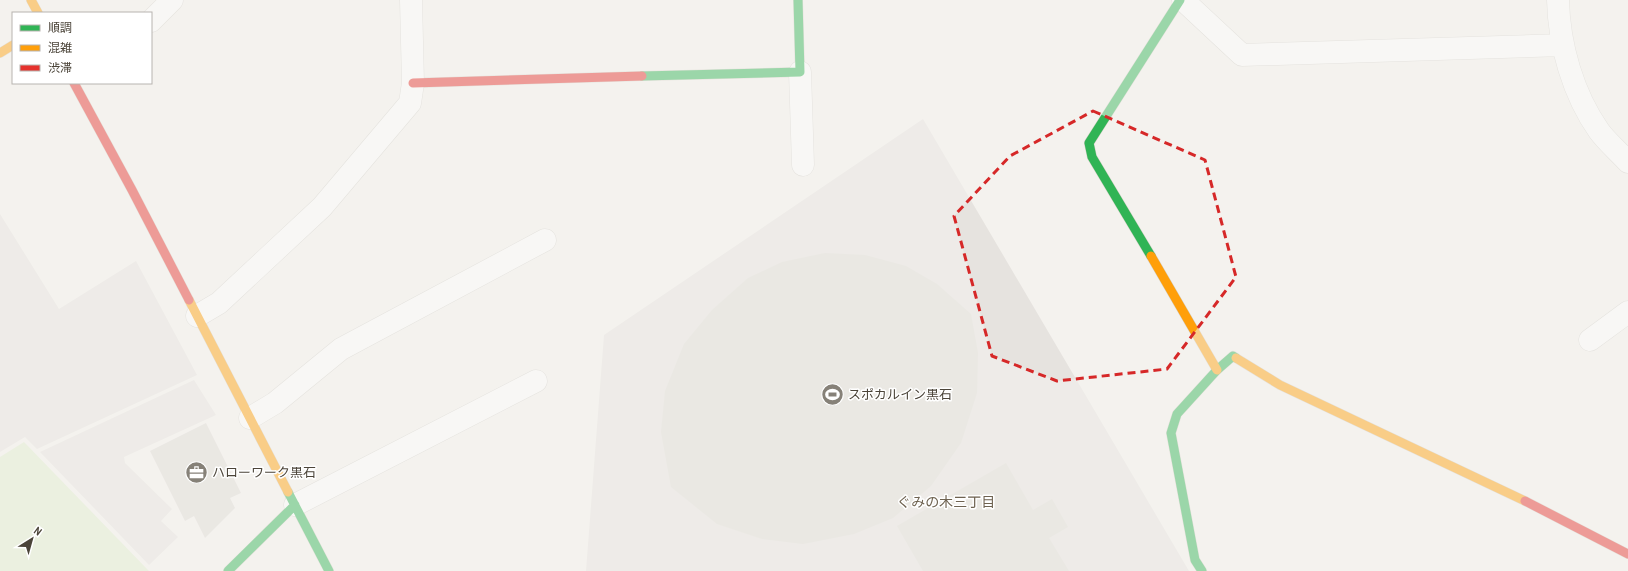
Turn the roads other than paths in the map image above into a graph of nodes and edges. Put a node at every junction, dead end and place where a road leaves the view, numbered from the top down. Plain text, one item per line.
1 (31, 0) edge
2 (172, 0) edge
3 (411, 0) edge
4 (798, 0) edge
5 (1180, 0) edge
6 (1183, 0) edge
7 (1558, 0) edge
8 (37, 12) edge
9 (152, 20) edge
10 (1563, 45) junction
11 (12, 46) edge
12 (0, 53) edge
13 (800, 72) junction
14 (413, 83) junction
15 (75, 84) edge
16 (1628, 162) edge
17 (803, 164) dead end
18 (545, 240) dead end
19 (1628, 312) edge
20 (197, 316) junction
21 (1590, 340) dead end
22 (1217, 370) junction
23 (536, 380) dead end
24 (250, 418) junction
25 (295, 505) junction
26 (1628, 554) edge
27 (228, 571) edge
28 (328, 571) edge
29 (1202, 571) edge

1 - 8 street
2 - 9 street
3 - 14 street
4 - 13 street
5 - 22 street
6 - 10 street
7 - 10 street
10 - 16 street
11 - 12 street
13 - 14 street
13 - 17 street
14 - 20 street
15 - 20 street
18 - 24 street
19 - 21 street
20 - 24 street
22 - 26 street
22 - 29 street
23 - 25 street
24 - 25 street
25 - 27 street
25 - 28 street

